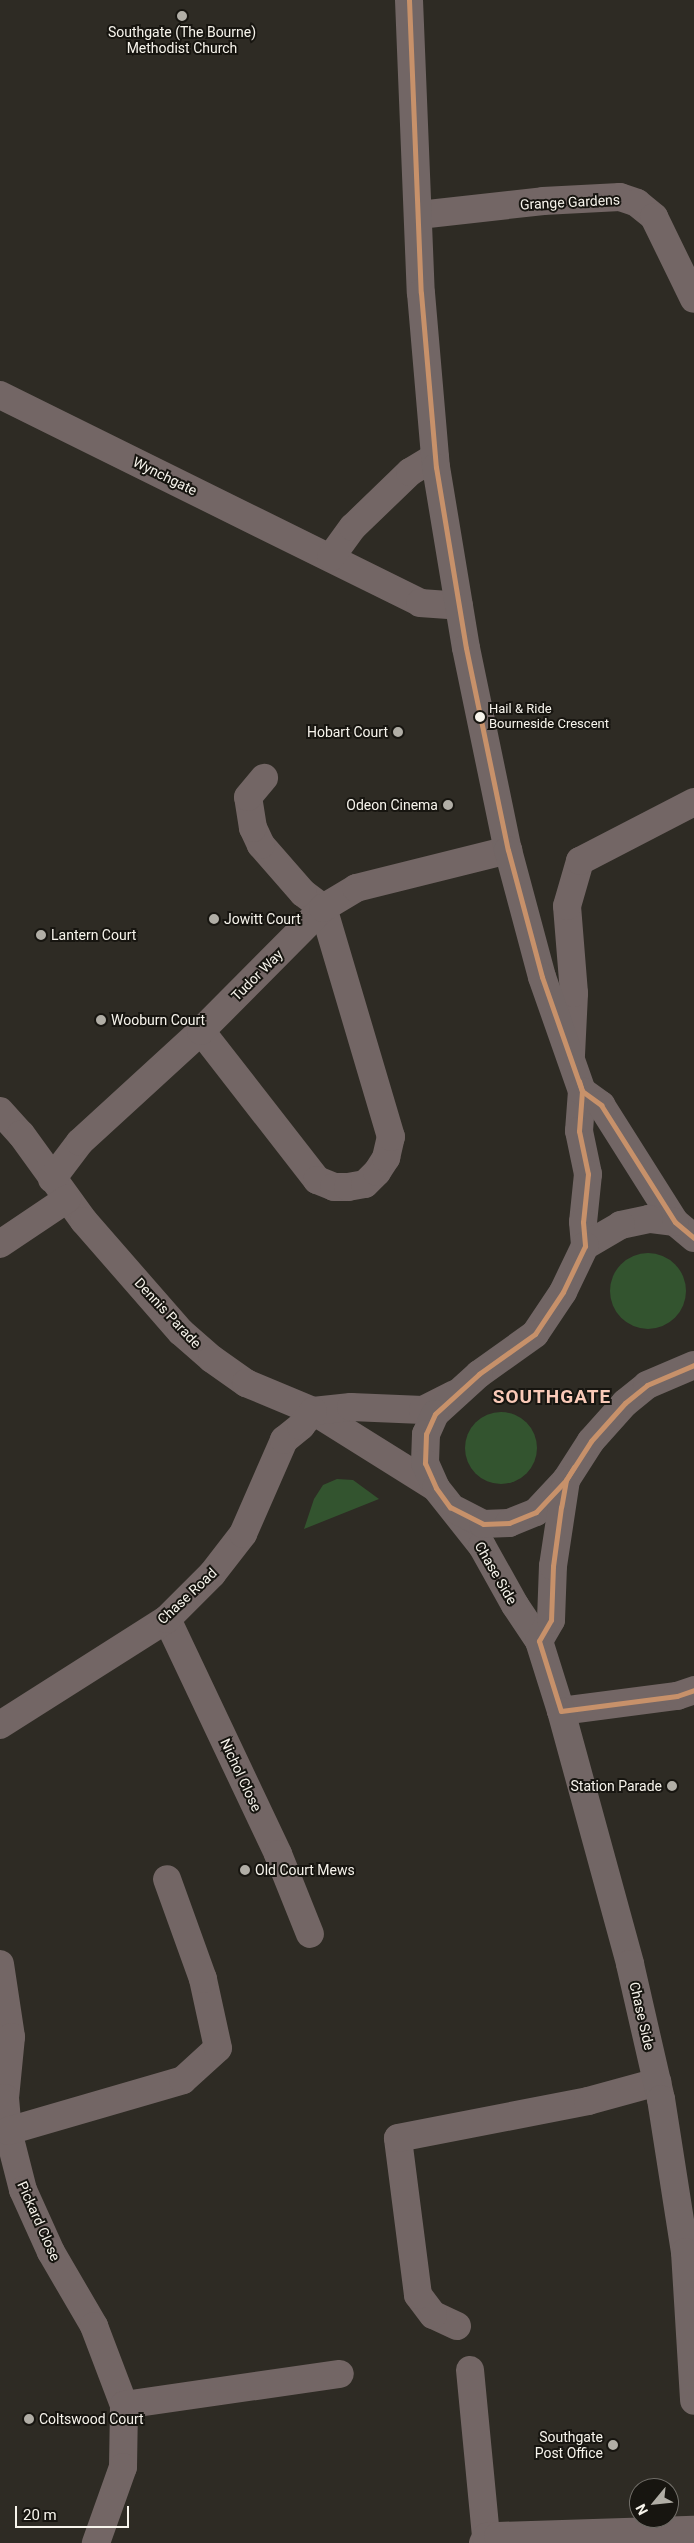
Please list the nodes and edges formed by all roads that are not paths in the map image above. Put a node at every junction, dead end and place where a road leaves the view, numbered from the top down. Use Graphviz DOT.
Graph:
graph roads {
  1 [pos="409,0"];
  2 [pos="419,215"];
  3 [pos="694,299"];
  4 [pos="0,395"];
  5 [pos="435,456"];
  6 [pos="331,557"];
  7 [pos="459,606"];
  8 [pos="264,778"];
  9 [pos="694,802"];
  10 [pos="508,850"];
  11 [pos="323,908"];
  12 [pos="201,1031"];
  13 [pos="571,1055"];
  14 [pos="582,1091"];
  15 [pos="0,1111"];
  16 [pos="60,1189"];
  17 [pos="685,1230"];
  18 [pos="0,1244"];
  19 [pos="585,1246"];
  20 [pos="691,1364"];
  21 [pos="479,1374"];
  22 [pos="313,1411"];
  23 [pos="566,1480"];
  24 [pos="443,1498"];
  25 [pos="166,1619"];
  26 [pos="539,1641"];
  27 [pos="694,1690"];
  28 [pos="562,1711"];
  29 [pos="0,1725"];
  30 [pos="167,1880"];
  31 [pos="310,1934"];
  32 [pos="0,1964"];
  33 [pos="657,2082"];
  34 [pos="8,2131"];
  35 [pos="457,2326"];
  36 [pos="470,2370"];
  37 [pos="340,2374"];
  38 [pos="694,2401"];
  39 [pos="124,2405"];
  40 [pos="694,2530"];
  41 [pos="485,2540"];
  42 [pos="96,2543"];
  1 -- 2 [label="main road"];
  2 -- 3 [label="street, Grange Gardens"];
  2 -- 5 [label="main road"];
  4 -- 6 [label="street, Wynchgate"];
  5 -- 6 [label="street"];
  5 -- 7 [label="main road"];
  6 -- 7 [label="street, Wynchgate"];
  7 -- 10 [label="main road"];
  8 -- 11 [label="street"];
  9 -- 13 [label="street"];
  10 -- 11 [label="street, Tudor Way"];
  10 -- 13 [label="main road"];
  11 -- 12 [label="street, Tudor Way"];
  11 -- 12 [label="street"];
  12 -- 16 [label="street, Tudor Way"];
  13 -- 14 [label="main road"];
  14 -- 17 [label="main road"];
  14 -- 19 [label="main road"];
  15 -- 16 [label="street, Dennis Parade"];
  16 -- 18 [label="street, Tudor Way"];
  16 -- 22 [label="street, Dennis Parade"];
  17 -- 19 [label="main road"];
  19 -- 21 [label="main road, Chase Side"];
  20 -- 23 [label="main road"];
  21 -- 22 [label="street, Dennis Parade"];
  21 -- 24 [label="main road, Chase Side"];
  22 -- 24 [label="street, Dennis Parade"];
  22 -- 25 [label="street, Chase Road"];
  23 -- 24 [label="main road"];
  23 -- 26 [label="main road"];
  24 -- 26 [label="main road, Chase Side"];
  25 -- 29 [label="street, Chase Road"];
  25 -- 31 [label="street, Nichol Close"];
  26 -- 28 [label="main road, Chase Side"];
  27 -- 28 [label="street"];
  28 -- 33 [label="main road, Chase Side"];
  30 -- 34 [label="street"];
  32 -- 34 [label="street, Pickard Close"];
  33 -- 35 [label="street"];
  33 -- 38 [label="main road, Chase Side"];
  34 -- 39 [label="street, Pickard Close"];
  36 -- 41 [label="street"];
  37 -- 39 [label="street"];
  39 -- 42 [label="street, Pickard Close"];
  40 -- 41 [label="street"];
}
